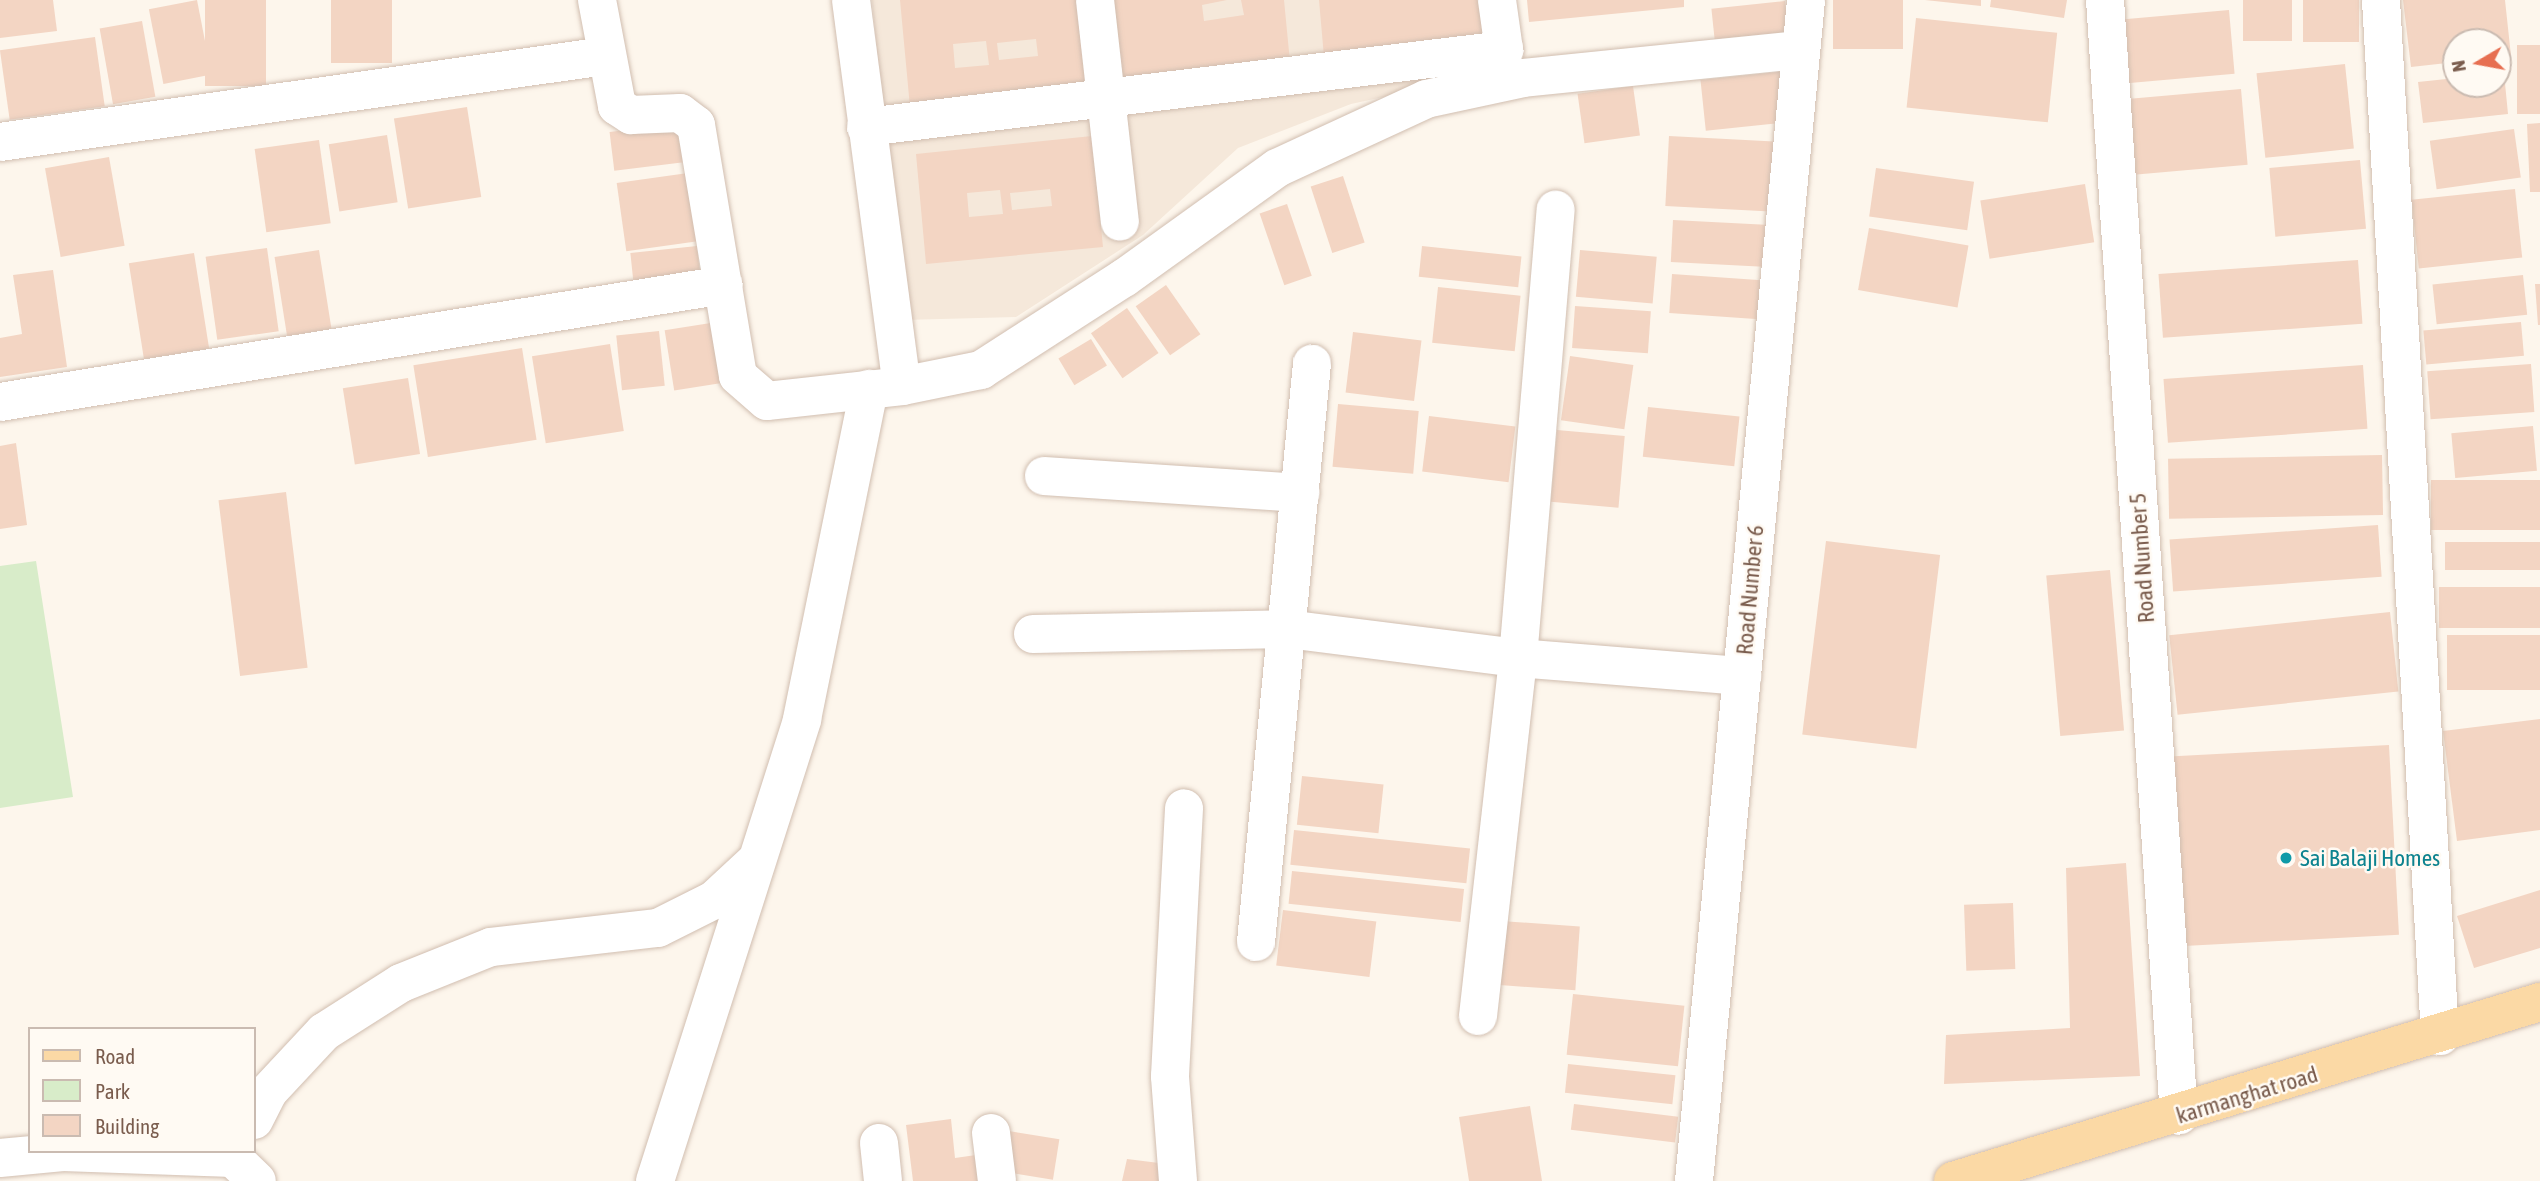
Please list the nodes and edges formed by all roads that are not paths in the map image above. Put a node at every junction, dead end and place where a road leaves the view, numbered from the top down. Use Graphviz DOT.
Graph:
graph roads {
  1 [pos="597,0"];
  2 [pos="851,0"];
  3 [pos="1095,0"];
  4 [pos="1497,0"];
  5 [pos="1806,0"];
  6 [pos="2105,0"];
  7 [pos="2381,0"];
  8 [pos="1801,50"];
  9 [pos="605,56"];
  10 [pos="1106,97"];
  11 [pos="866,128"];
  12 [pos="0,142"];
  13 [pos="1556,210"];
  14 [pos="1120,222"];
  15 [pos="724,285"];
  16 [pos="1312,364"];
  17 [pos="886,388"];
  18 [pos="0,401"];
  19 [pos="1044,476"];
  20 [pos="1300,493"];
  21 [pos="1287,629"];
  22 [pos="1032,634"];
  23 [pos="1518,658"];
  24 [pos="1742,676"];
  25 [pos="1184,808"];
  26 [pos="756,861"];
  27 [pos="1256,942"];
  28 [pos="2540,1002"];
  29 [pos="1478,1016"];
  30 [pos="2440,1036"];
  31 [pos="256,1115"];
  32 [pos="2179,1116"];
  33 [pos="991,1133"];
  34 [pos="879,1143"];
  35 [pos="52,1153"];
  36 [pos="78,1153"];
  37 [pos="0,1158"];
  38 [pos="242,1164"];
  39 [pos="655,1181"];
  40 [pos="883,1181"];
  41 [pos="997,1181"];
  42 [pos="1178,1181"];
  43 [pos="1694,1181"];
  44 [pos="1953,1181"];
  1 -- 9 [label="street"];
  2 -- 11 [label="street"];
  3 -- 10 [label="street"];
  4 -- 10 [label="street"];
  5 -- 8 [label="street, Road Number 6"];
  6 -- 32 [label="street, Road Number 5"];
  7 -- 30 [label="street"];
  8 -- 17 [label="street"];
  8 -- 24 [label="street, Road Number 6"];
  9 -- 12 [label="street"];
  9 -- 15 [label="street"];
  10 -- 11 [label="street"];
  10 -- 14 [label="street"];
  11 -- 17 [label="street"];
  13 -- 23 [label="street"];
  15 -- 17 [label="street"];
  15 -- 18 [label="street"];
  16 -- 20 [label="street"];
  17 -- 26 [label="street"];
  19 -- 20 [label="street"];
  20 -- 21 [label="street"];
  21 -- 22 [label="street"];
  21 -- 23 [label="street"];
  21 -- 27 [label="street"];
  23 -- 24 [label="street"];
  23 -- 29 [label="street"];
  24 -- 43 [label="street, Road Number 6"];
  25 -- 42 [label="street"];
  26 -- 31 [label="street"];
  26 -- 39 [label="street"];
  28 -- 30 [label="main road, karmanghat road"];
  30 -- 32 [label="main road, karmanghat road"];
  32 -- 44 [label="main road, karmanghat road"];
  33 -- 41 [label="street"];
  34 -- 40 [label="street"];
  35 -- 37 [label="street"];
  36 -- 38 [label="street"];
}
